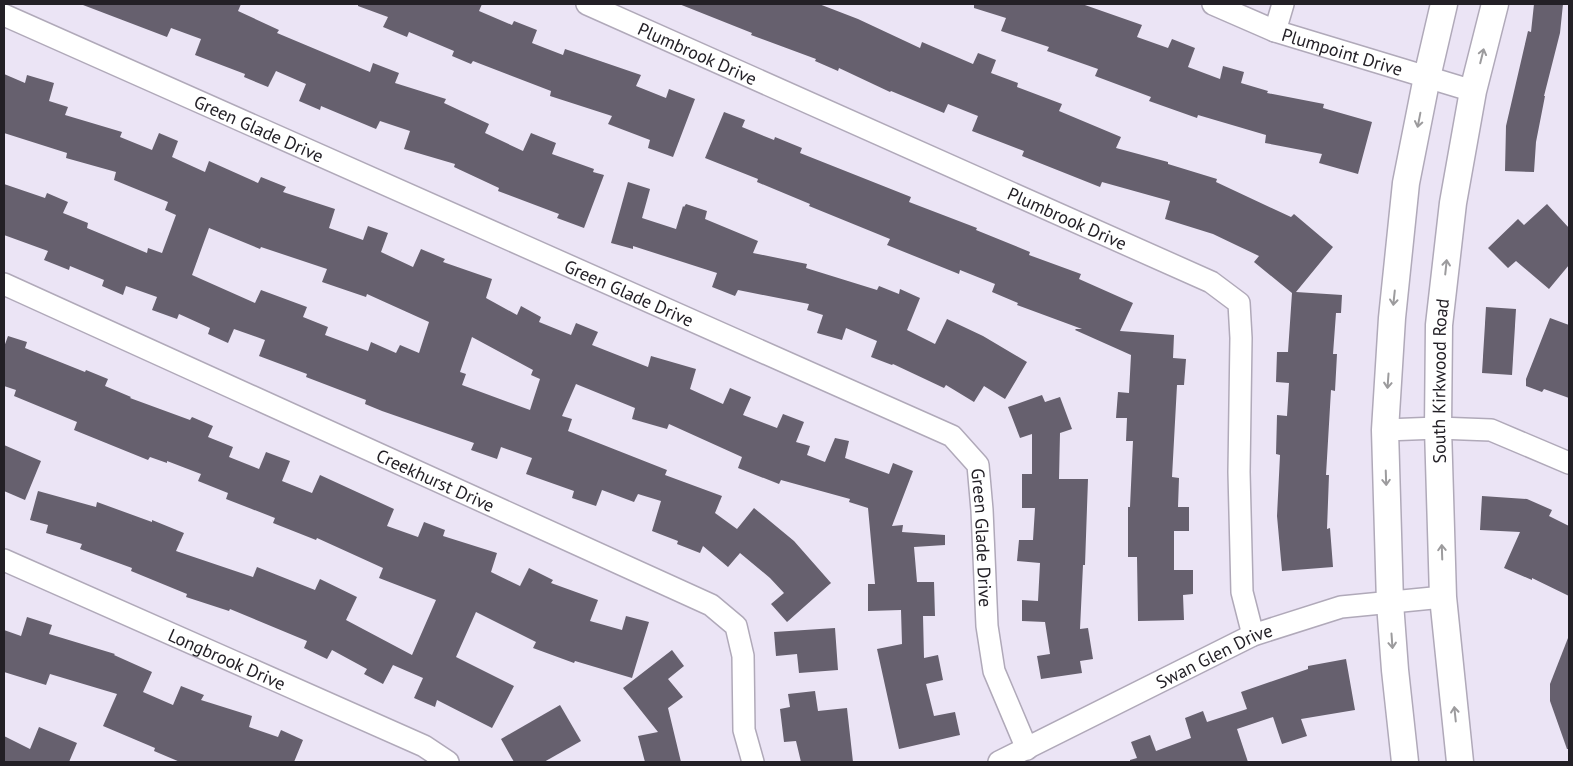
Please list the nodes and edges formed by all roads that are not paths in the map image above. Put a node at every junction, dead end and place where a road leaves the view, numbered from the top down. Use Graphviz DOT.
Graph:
graph roads {
  1 [pos="587,4"];
  2 [pos="1213,4"];
  3 [pos="1282,4"];
  4 [pos="1444,4"];
  5 [pos="1495,4"];
  6 [pos="4,15"];
  7 [pos="1275,31"];
  8 [pos="1427,77"];
  9 [pos="1473,92"];
  10 [pos="4,284"];
  11 [pos="1438,428"];
  12 [pos="1385,430"];
  13 [pos="1569,463"];
  14 [pos="4,560"];
  15 [pos="1443,597"];
  16 [pos="1390,603"];
  17 [pos="1253,635"];
  18 [pos="1027,749"];
  19 [pos="448,762"];
  20 [pos="753,762"];
  21 [pos="999,762"];
  22 [pos="1405,762"];
  23 [pos="1460,762"];
  1 -- 17 [label="street, Plumbrook Drive"];
  2 -- 7 [label="street, Plumpoint Drive"];
  3 -- 7 [label="street"];
  4 -- 8 [label="main road"];
  9 -- 5 [label="main road, South Kirkwood Road, one-way"];
  6 -- 18 [label="street, Green Glade Drive"];
  7 -- 8 [label="street, Plumpoint Drive"];
  8 -- 9 [label="street, Plumpoint Drive"];
  8 -- 12 [label="main road, one-way"];
  11 -- 9 [label="main road, South Kirkwood Road, one-way"];
  10 -- 20 [label="street, Creekhurst Drive"];
  11 -- 12 [label="street"];
  11 -- 13 [label="street"];
  15 -- 11 [label="main road, South Kirkwood Road, one-way"];
  12 -- 16 [label="main road, one-way"];
  14 -- 19 [label="street, Longbrook Drive"];
  15 -- 16 [label="street, Swan Glen Drive"];
  23 -- 15 [label="main road, South Kirkwood Road, one-way"];
  16 -- 17 [label="street, Swan Glen Drive"];
  16 -- 22 [label="main road, one-way"];
  17 -- 18 [label="street, Swan Glen Drive"];
  18 -- 21 [label="street, Swan Glen Drive"];
}
